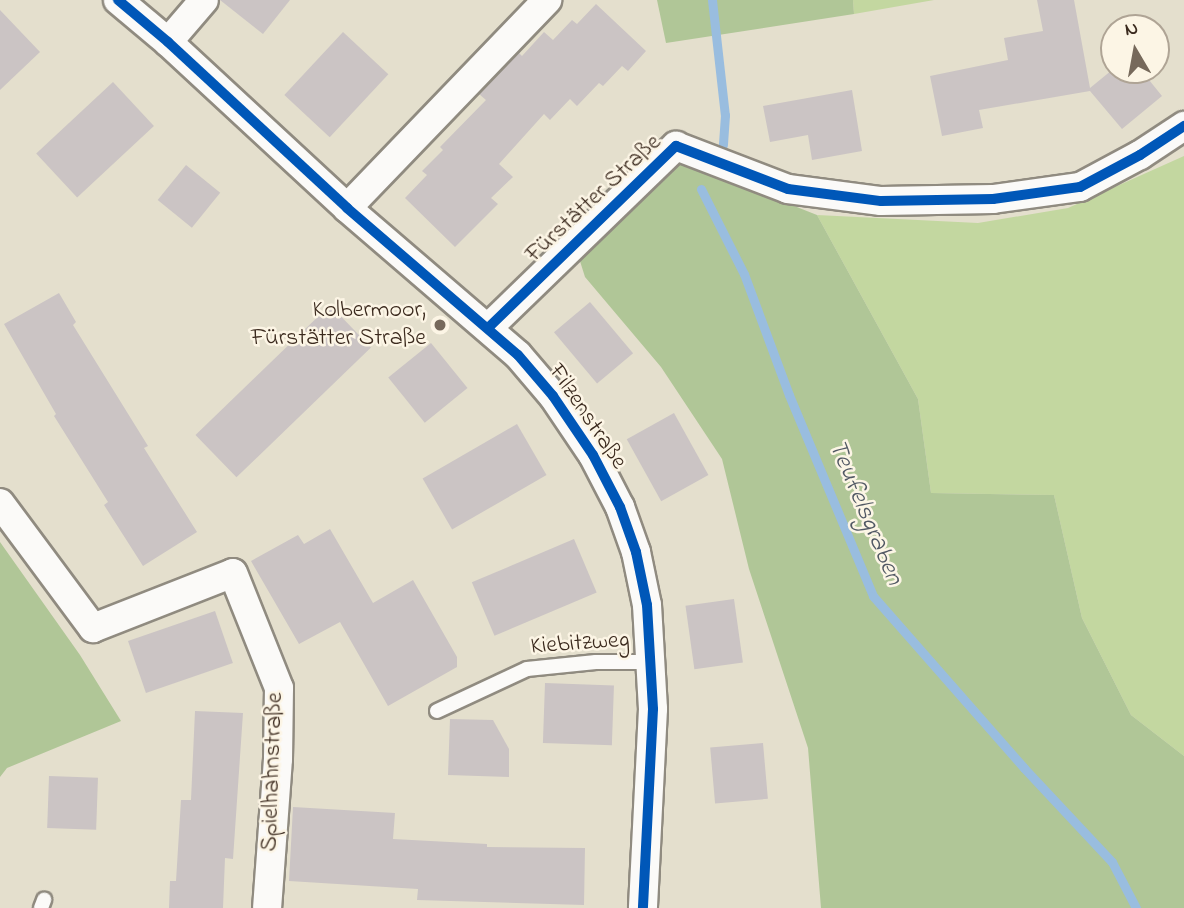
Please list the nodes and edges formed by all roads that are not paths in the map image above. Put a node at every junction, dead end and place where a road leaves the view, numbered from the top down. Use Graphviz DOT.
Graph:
graph roads {
  1 [pos="118,0"];
  2 [pos="204,0"];
  3 [pos="547,0"];
  4 [pos="168,41"];
  5 [pos="1184,126"];
  6 [pos="347,208"];
  7 [pos="488,328"];
  8 [pos="0,503"];
  9 [pos="651,662"];
  10 [pos="437,711"];
  11 [pos="267,908"];
  12 [pos="643,908"];
  1 -- 4 [label="street, Filzenstraße"];
  2 -- 4 [label="street"];
  3 -- 6 [label="street"];
  4 -- 6 [label="street, Filzenstraße"];
  5 -- 7 [label="street, Fürstätter Straße"];
  6 -- 7 [label="street, Filzenstraße"];
  7 -- 9 [label="street, Filzenstraße"];
  8 -- 11 [label="street, Spielhahnstraße"];
  9 -- 10 [label="lane, Kiebitzweg"];
  9 -- 12 [label="street, Filzenstraße"];
}
